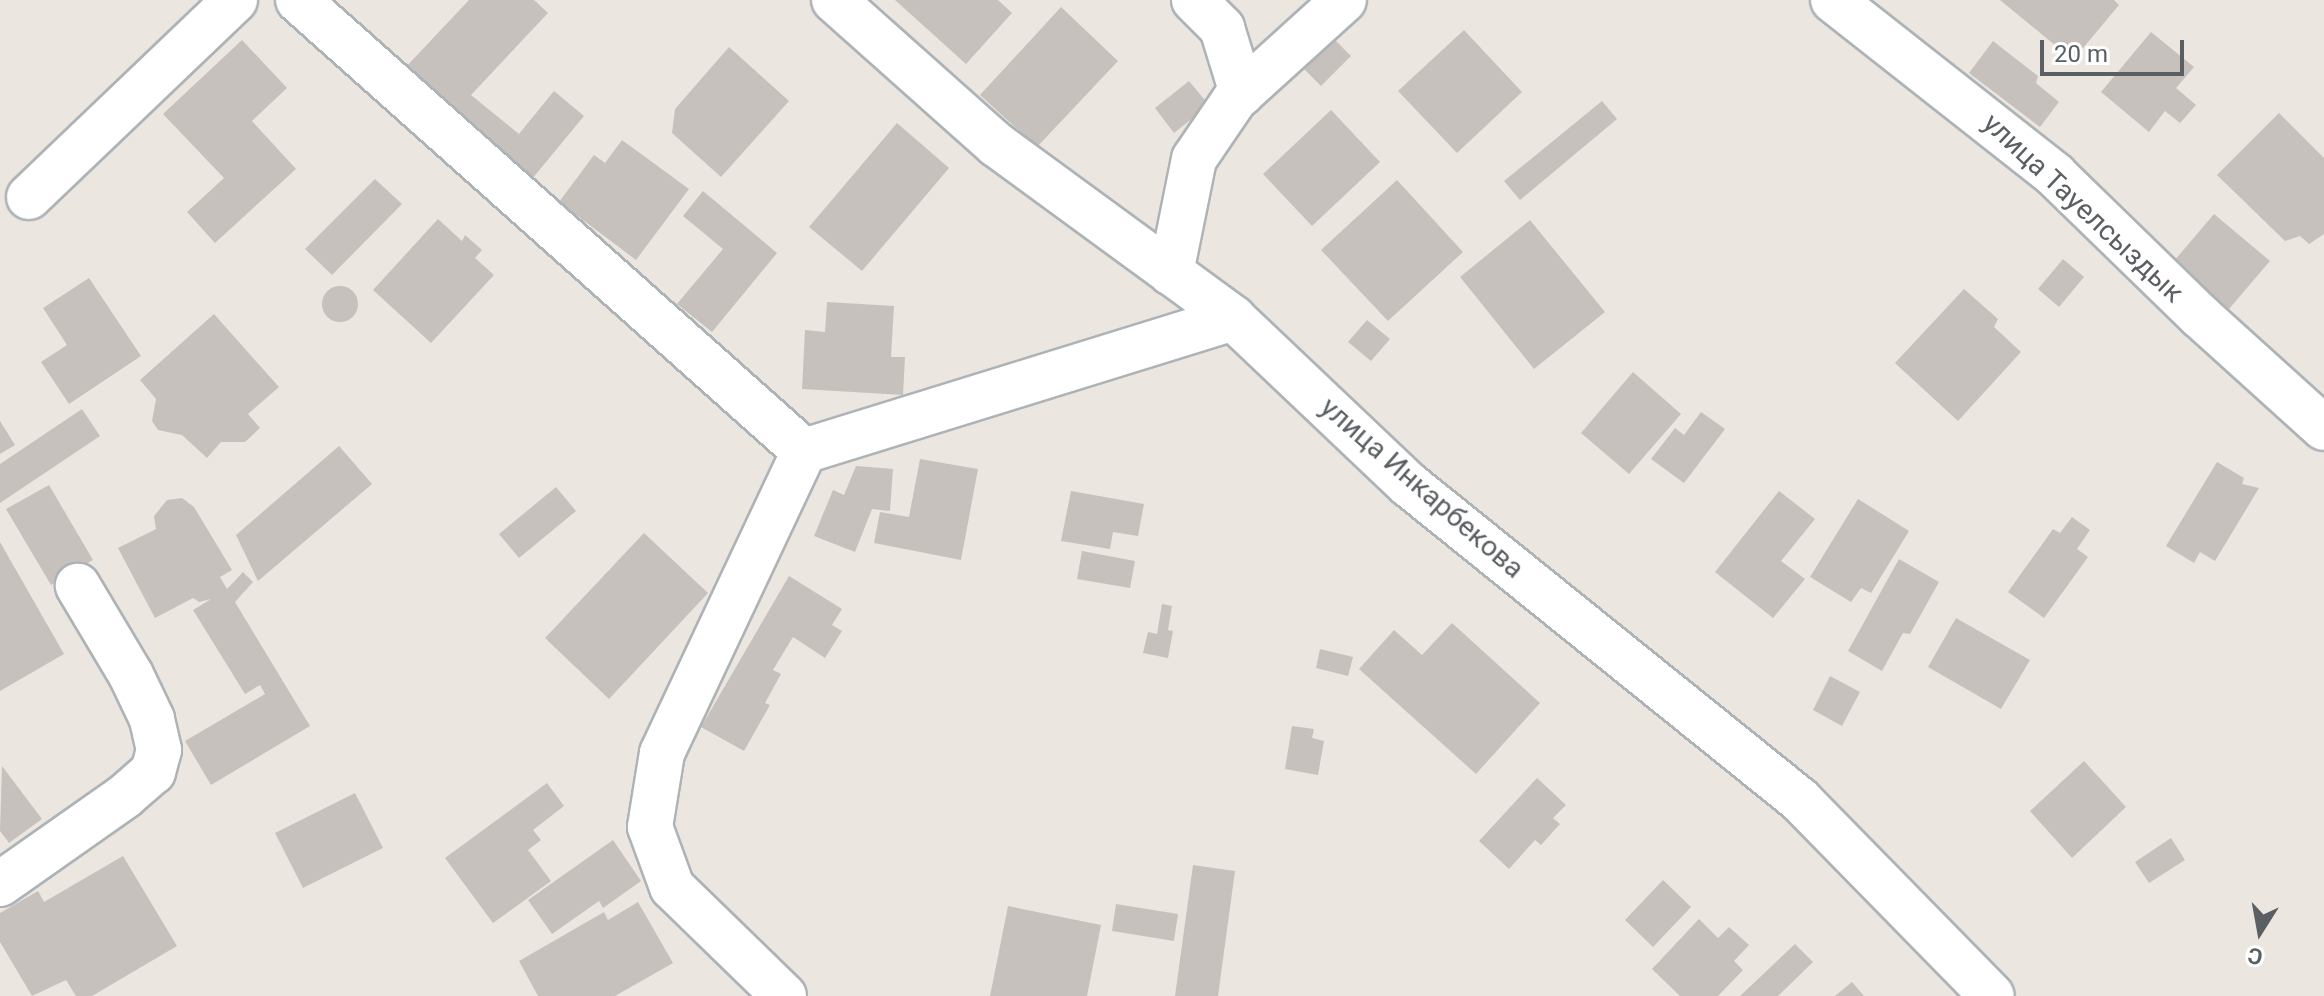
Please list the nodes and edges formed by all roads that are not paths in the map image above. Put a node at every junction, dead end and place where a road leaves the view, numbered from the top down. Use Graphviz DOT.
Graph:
graph roads {
  1 [pos="235,0"];
  2 [pos="298,0"];
  3 [pos="834,0"];
  4 [pos="1194,0"];
  5 [pos="1344,0"];
  6 [pos="1833,0"];
  7 [pos="1242,93"];
  8 [pos="29,197"];
  9 [pos="1171,273"];
  10 [pos="1233,318"];
  11 [pos="2324,428"];
  12 [pos="804,451"];
  13 [pos="78,586"];
  14 [pos="0,884"];
  15 [pos="784,996"];
  16 [pos="1992,996"];
  1 -- 8 [label="street"];
  2 -- 12 [label="street"];
  3 -- 9 [label="street, улица Инкарбекова"];
  4 -- 7 [label="street"];
  5 -- 7 [label="street"];
  6 -- 11 [label="street, улица Тауелсыздык"];
  7 -- 9 [label="street"];
  9 -- 10 [label="street, улица Инкарбекова"];
  10 -- 12 [label="street"];
  10 -- 16 [label="street, улица Инкарбекова"];
  12 -- 15 [label="street"];
  13 -- 14 [label="street"];
}
